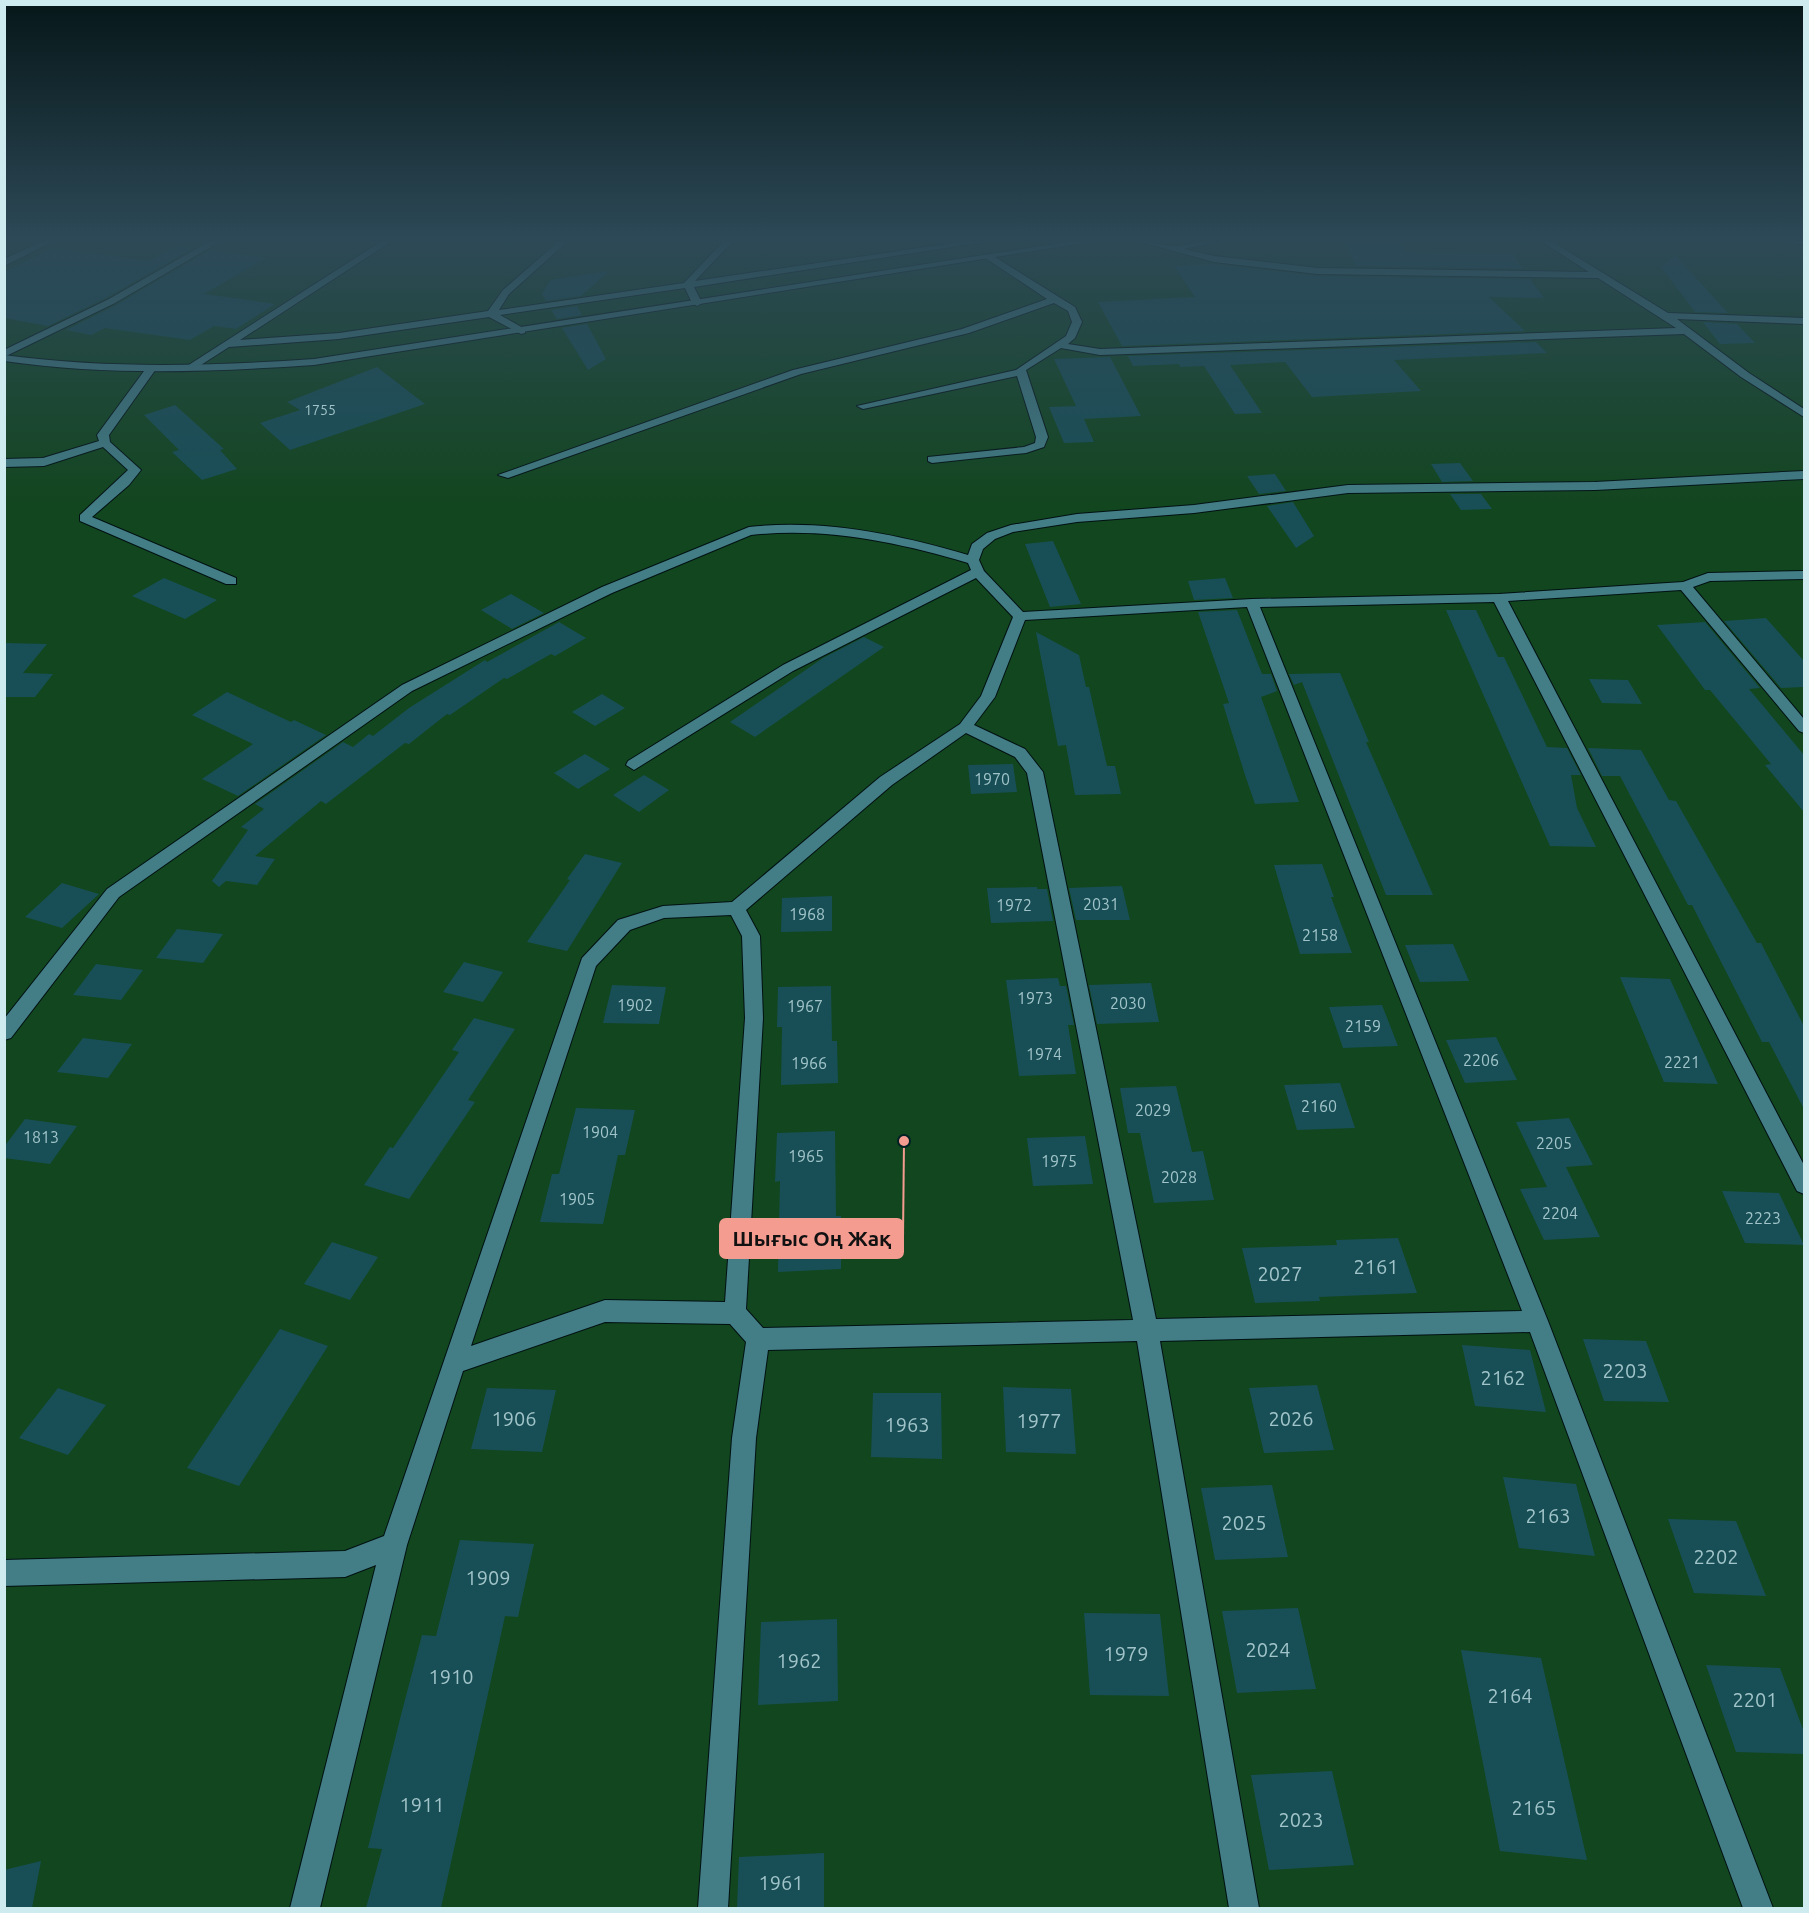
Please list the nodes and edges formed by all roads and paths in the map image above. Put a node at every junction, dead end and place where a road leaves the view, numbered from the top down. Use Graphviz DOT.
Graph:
graph roads {
  1 [pos="55,330"];
  2 [pos="248,330"];
  3 [pos="379,330"];
  4 [pos="526,330"];
  5 [pos="967,330"];
  6 [pos="1073,330"];
  7 [pos="521,331"];
  8 [pos="1686,331"];
  9 [pos="226,344"];
  10 [pos="1059,345"];
  11 [pos="4,356"];
  12 [pos="189,368"];
  13 [pos="151,369"];
  14 [pos="1022,372"];
  15 [pos="863,406"];
  16 [pos="1804,414"];
  17 [pos="105,443"];
  18 [pos="932,459"];
  19 [pos="4,463"];
  20 [pos="1804,475"];
  21 [pos="504,476"];
  22 [pos="976,566"];
  23 [pos="1804,575"];
  24 [pos="231,581"];
  25 [pos="1685,586"];
  26 [pos="1499,598"];
  27 [pos="1252,603"];
  28 [pos="1020,616"];
  29 [pos="965,727"];
  30 [pos="1804,728"];
  31 [pos="634,765"];
  32 [pos="736,908"];
  33 [pos="4,1033"];
  34 [pos="1804,1185"];
  35 [pos="735,1313"];
  36 [pos="1537,1322"];
  37 [pos="1147,1332"];
  38 [pos="758,1338"];
  39 [pos="454,1363"];
  40 [pos="394,1545"];
  41 [pos="4,1573"];
  42 [pos="304,1908"];
  43 [pos="713,1908"];
  44 [pos="1244,1908"];
  45 [pos="1758,1908"];
  1 -- 11 [label="street"];
  2 -- 9 [label="street"];
  3 -- 9 [label="street"];
  4 -- 7 [label="street"];
  5 -- 21 [label="street"];
  6 -- 10 [label="street"];
  7 -- 12 [label="street"];
  8 -- 10 [label="street"];
  8 -- 16 [label="street"];
  9 -- 12 [label="street"];
  10 -- 14 [label="street"];
  11 -- 13 [label="street"];
  12 -- 13 [label="street"];
  13 -- 17 [label="street"];
  14 -- 15 [label="street"];
  14 -- 18 [label="street"];
  17 -- 19 [label="street"];
  17 -- 24 [label="street"];
  20 -- 22 [label="street"];
  22 -- 28 [label="street"];
  22 -- 31 [label="street"];
  22 -- 33 [label="street"];
  23 -- 25 [label="street"];
  25 -- 26 [label="street"];
  25 -- 30 [label="street"];
  26 -- 27 [label="street"];
  26 -- 34 [label="street"];
  27 -- 28 [label="street"];
  27 -- 36 [label="street"];
  28 -- 29 [label="street"];
  29 -- 32 [label="street"];
  29 -- 37 [label="street"];
  32 -- 35 [label="street"];
  32 -- 39 [label="street"];
  35 -- 38 [label="street"];
  35 -- 39 [label="street"];
  36 -- 37 [label="street"];
  36 -- 45 [label="street"];
  37 -- 38 [label="street"];
  37 -- 44 [label="street"];
  38 -- 43 [label="street"];
  39 -- 40 [label="street"];
  40 -- 41 [label="street"];
  40 -- 42 [label="street"];
}
